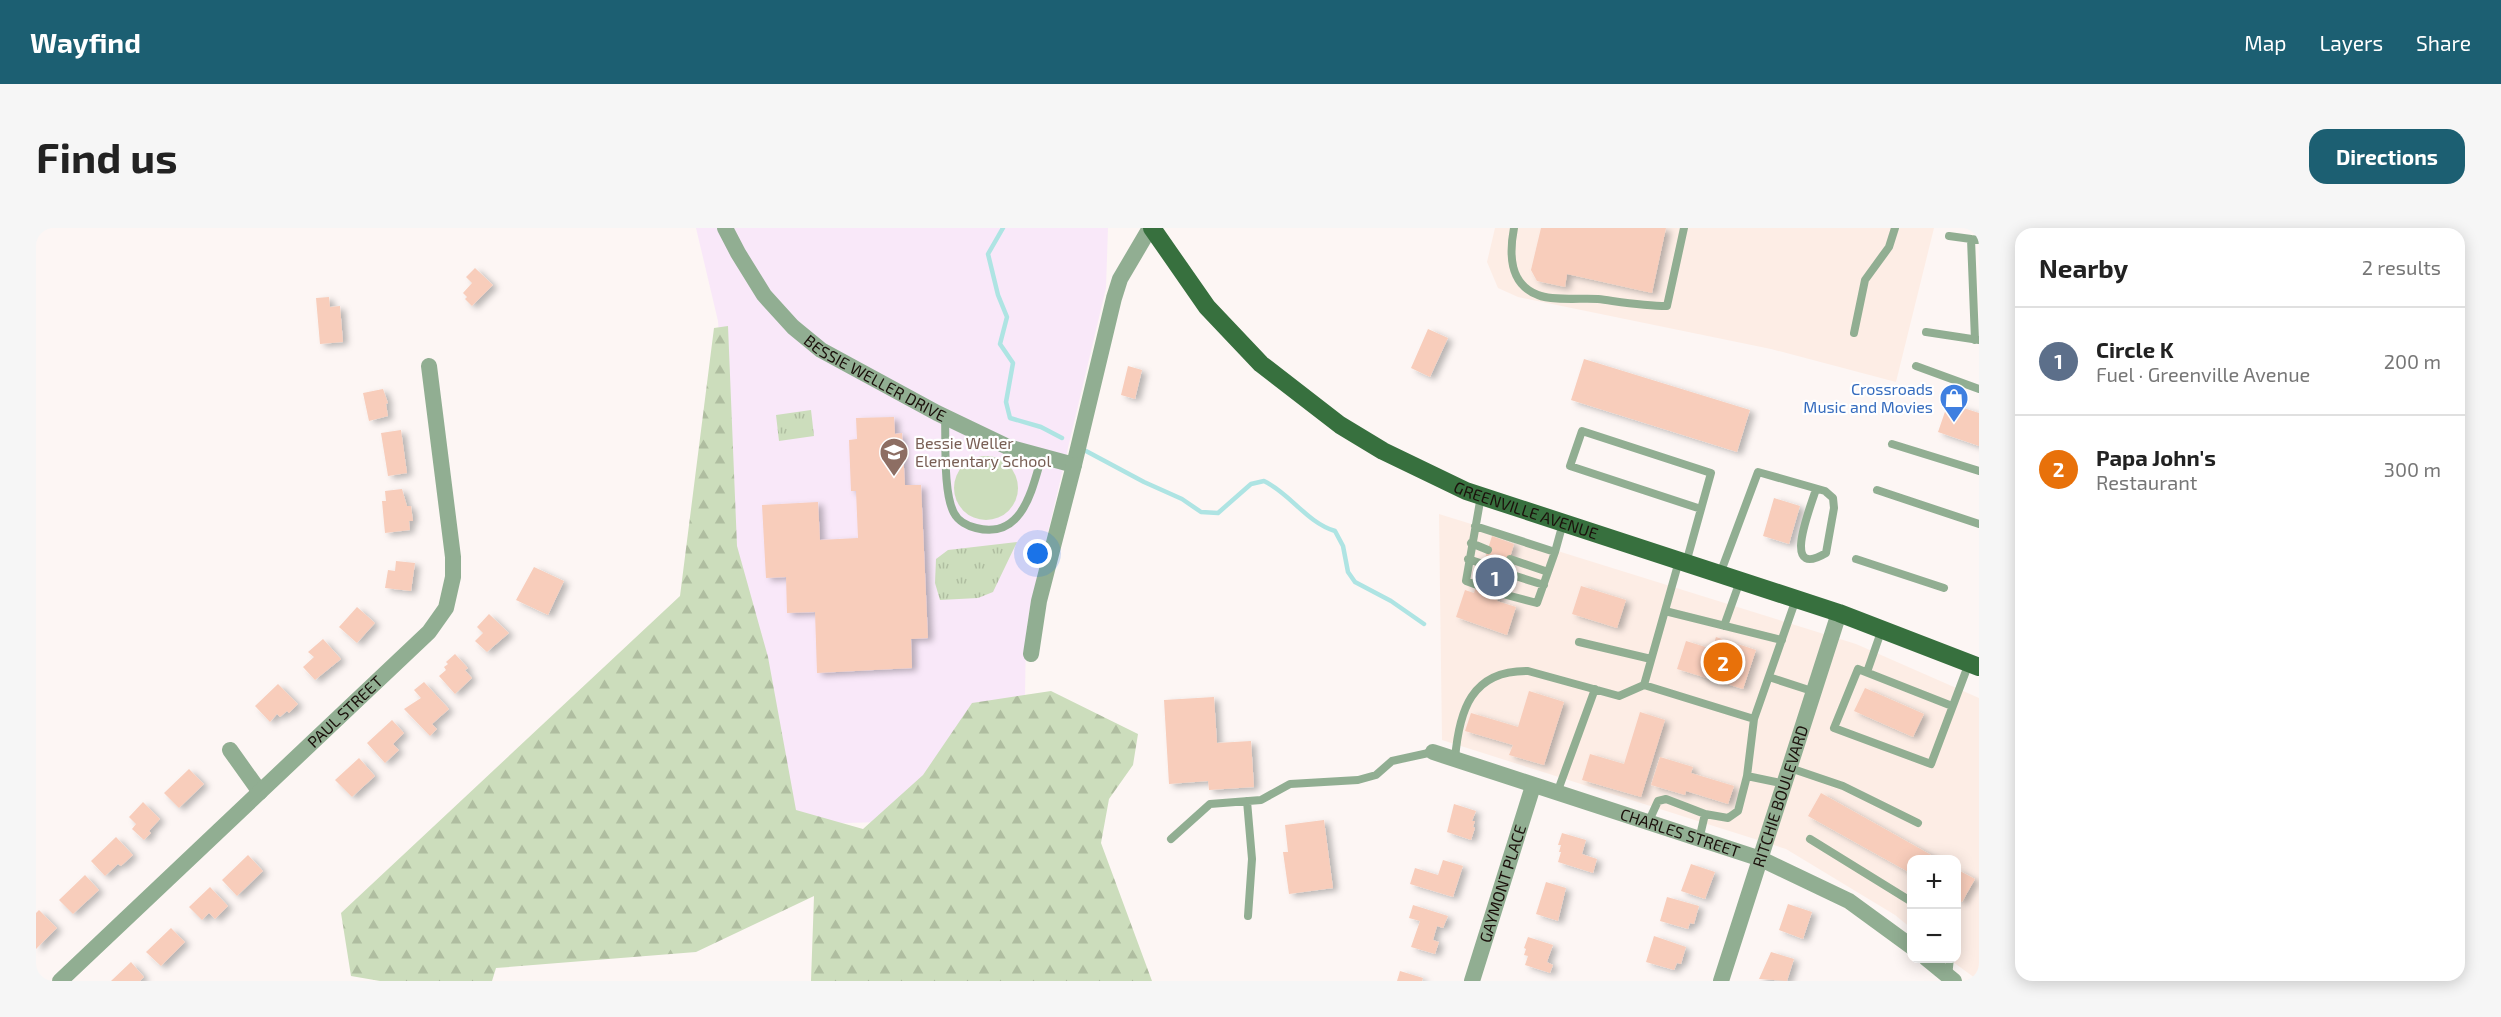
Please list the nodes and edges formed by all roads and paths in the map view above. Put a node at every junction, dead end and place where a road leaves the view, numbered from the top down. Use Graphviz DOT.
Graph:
graph roads {
  1 [pos="725,228"];
  2 [pos="1151,228"];
  3 [pos="1514,228"];
  4 [pos="1684,228"];
  5 [pos="1895,228"];
  6 [pos="1949,236"];
  7 [pos="1975,240"];
  8 [pos="1926,332"];
  9 [pos="1854,333"];
  10 [pos="1977,340"];
  11 [pos="429,366"];
  12 [pos="1916,366"];
  13 [pos="1979,389"];
  14 [pos="945,416"];
  15 [pos="1892,444"];
  16 [pos="1042,456"];
  17 [pos="1074,465"];
  18 [pos="1979,471"];
  19 [pos="1816,489"];
  20 [pos="1877,490"];
  21 [pos="1481,496"];
  22 [pos="1701,509"];
  23 [pos="1563,523"];
  24 [pos="1979,524"];
  25 [pos="1475,526"];
  26 [pos="1471,543"];
  27 [pos="1488,550"];
  28 [pos="1555,552"];
  29 [pos="1468,559"];
  30 [pos="1510,559"];
  31 [pos="1856,559"];
  32 [pos="1682,562"];
  33 [pos="1484,564"];
  34 [pos="1548,572"];
  35 [pos="1506,573"];
  36 [pos="1720,574"];
  37 [pos="1740,581"];
  38 [pos="1477,585"];
  39 [pos="1544,585"];
  40 [pos="1944,588"];
  41 [pos="1499,593"];
  42 [pos="1796,599"];
  43 [pos="1665,611"];
  44 [pos="1839,613"];
  45 [pos="1724,626"];
  46 [pos="1882,629"];
  47 [pos="1782,640"];
  48 [pos="1579,642"];
  49 [pos="1030,654"];
  50 [pos="1651,659"];
  51 [pos="1975,664"];
  52 [pos="1867,672"];
  53 [pos="1769,677"];
  54 [pos="1644,685"];
  55 [pos="1595,688"];
  56 [pos="1815,692"];
  57 [pos="1952,706"];
  58 [pos="1754,719"];
  59 [pos="230,750"];
  60 [pos="1433,752"];
  61 [pos="1454,760"];
  62 [pos="1747,776"];
  63 [pos="1787,776"];
  64 [pos="1533,786"];
  65 [pos="260,792"];
  66 [pos="1556,794"];
  67 [pos="1247,801"];
  68 [pos="1706,814"];
  69 [pos="1648,823"];
  70 [pos="1918,823"];
  71 [pos="1171,839"];
  72 [pos="1810,839"];
  73 [pos="1700,840"];
  74 [pos="1761,859"];
  75 [pos="1907,900"];
  76 [pos="1248,916"];
  77 [pos="1907,944"];
  78 [pos="1932,963"];
  79 [pos="1950,963"];
  80 [pos="1951,979"];
  81 [pos="60,981"];
  82 [pos="1472,981"];
  83 [pos="1721,981"];
  1 -- 14 [label="street, BESSIE WELLER DRIVE"];
  2 -- 17 [label="street"];
  2 -- 21 [label="main road, GREENVILLE AVENUE"];
  3 -- 4 [label="lane"];
  5 -- 9 [label="lane"];
  6 -- 7 [label="lane"];
  7 -- 10 [label="lane"];
  8 -- 10 [label="lane"];
  11 -- 65 [label="street, PAUL STREET"];
  12 -- 13 [label="lane"];
  14 -- 16 [label="street, BESSIE WELLER DRIVE"];
  14 -- 16 [label="lane"];
  15 -- 18 [label="lane"];
  16 -- 17 [label="street, BESSIE WELLER DRIVE"];
  17 -- 49 [label="street"];
  19 -- 19 [label="lane"];
  19 -- 36 [label="lane"];
  20 -- 24 [label="lane"];
  21 -- 23 [label="main road, GREENVILLE AVENUE"];
  21 -- 25 [label="lane"];
  22 -- 22 [label="lane"];
  22 -- 32 [label="lane"];
  23 -- 28 [label="lane"];
  23 -- 32 [label="main road, GREENVILLE AVENUE"];
  25 -- 26 [label="lane"];
  25 -- 28 [label="lane"];
  26 -- 27 [label="lane"];
  26 -- 29 [label="lane"];
  28 -- 34 [label="lane"];
  29 -- 33 [label="lane"];
  29 -- 38 [label="lane"];
  30 -- 34 [label="lane"];
  31 -- 40 [label="lane"];
  32 -- 36 [label="main road, GREENVILLE AVENUE"];
  32 -- 43 [label="lane"];
  34 -- 39 [label="lane"];
  35 -- 39 [label="lane"];
  36 -- 37 [label="main road, GREENVILLE AVENUE"];
  37 -- 42 [label="main road, GREENVILLE AVENUE"];
  37 -- 45 [label="lane"];
  39 -- 41 [label="lane"];
  42 -- 44 [label="main road, GREENVILLE AVENUE"];
  42 -- 47 [label="lane"];
  43 -- 45 [label="lane"];
  43 -- 50 [label="lane"];
  44 -- 46 [label="main road, GREENVILLE AVENUE"];
  44 -- 56 [label="street, RITCHIE BOULEVARD"];
  45 -- 47 [label="lane"];
  46 -- 51 [label="main road, GREENVILLE AVENUE"];
  46 -- 52 [label="lane"];
  47 -- 53 [label="lane"];
  48 -- 50 [label="lane"];
  50 -- 54 [label="lane"];
  51 -- 57 [label="lane"];
  52 -- 57 [label="lane"];
  52 -- 57 [label="lane"];
  53 -- 56 [label="lane"];
  53 -- 58 [label="lane"];
  54 -- 55 [label="lane"];
  54 -- 58 [label="lane"];
  55 -- 61 [label="lane"];
  55 -- 66 [label="lane"];
  56 -- 63 [label="street, RITCHIE BOULEVARD"];
  58 -- 62 [label="lane"];
  59 -- 65 [label="street"];
  60 -- 61 [label="street, CHARLES STREET"];
  60 -- 67 [label="lane"];
  61 -- 64 [label="street, CHARLES STREET"];
  62 -- 63 [label="lane"];
  62 -- 68 [label="lane"];
  63 -- 70 [label="lane"];
  63 -- 74 [label="street, RITCHIE BOULEVARD"];
  64 -- 66 [label="street, CHARLES STREET"];
  64 -- 82 [label="street, GAYMONT PLACE"];
  65 -- 81 [label="street, PAUL STREET"];
  66 -- 69 [label="street, CHARLES STREET"];
  67 -- 71 [label="lane"];
  67 -- 76 [label="lane"];
  68 -- 69 [label="lane"];
  68 -- 73 [label="lane"];
  69 -- 73 [label="street, CHARLES STREET"];
  72 -- 75 [label="lane"];
  73 -- 74 [label="street, CHARLES STREET"];
  74 -- 77 [label="street, CHARLES STREET"];
  74 -- 83 [label="street, RITCHIE BOULEVARD"];
  78 -- 80 [label="street"];
  79 -- 80 [label="lane"];
}
